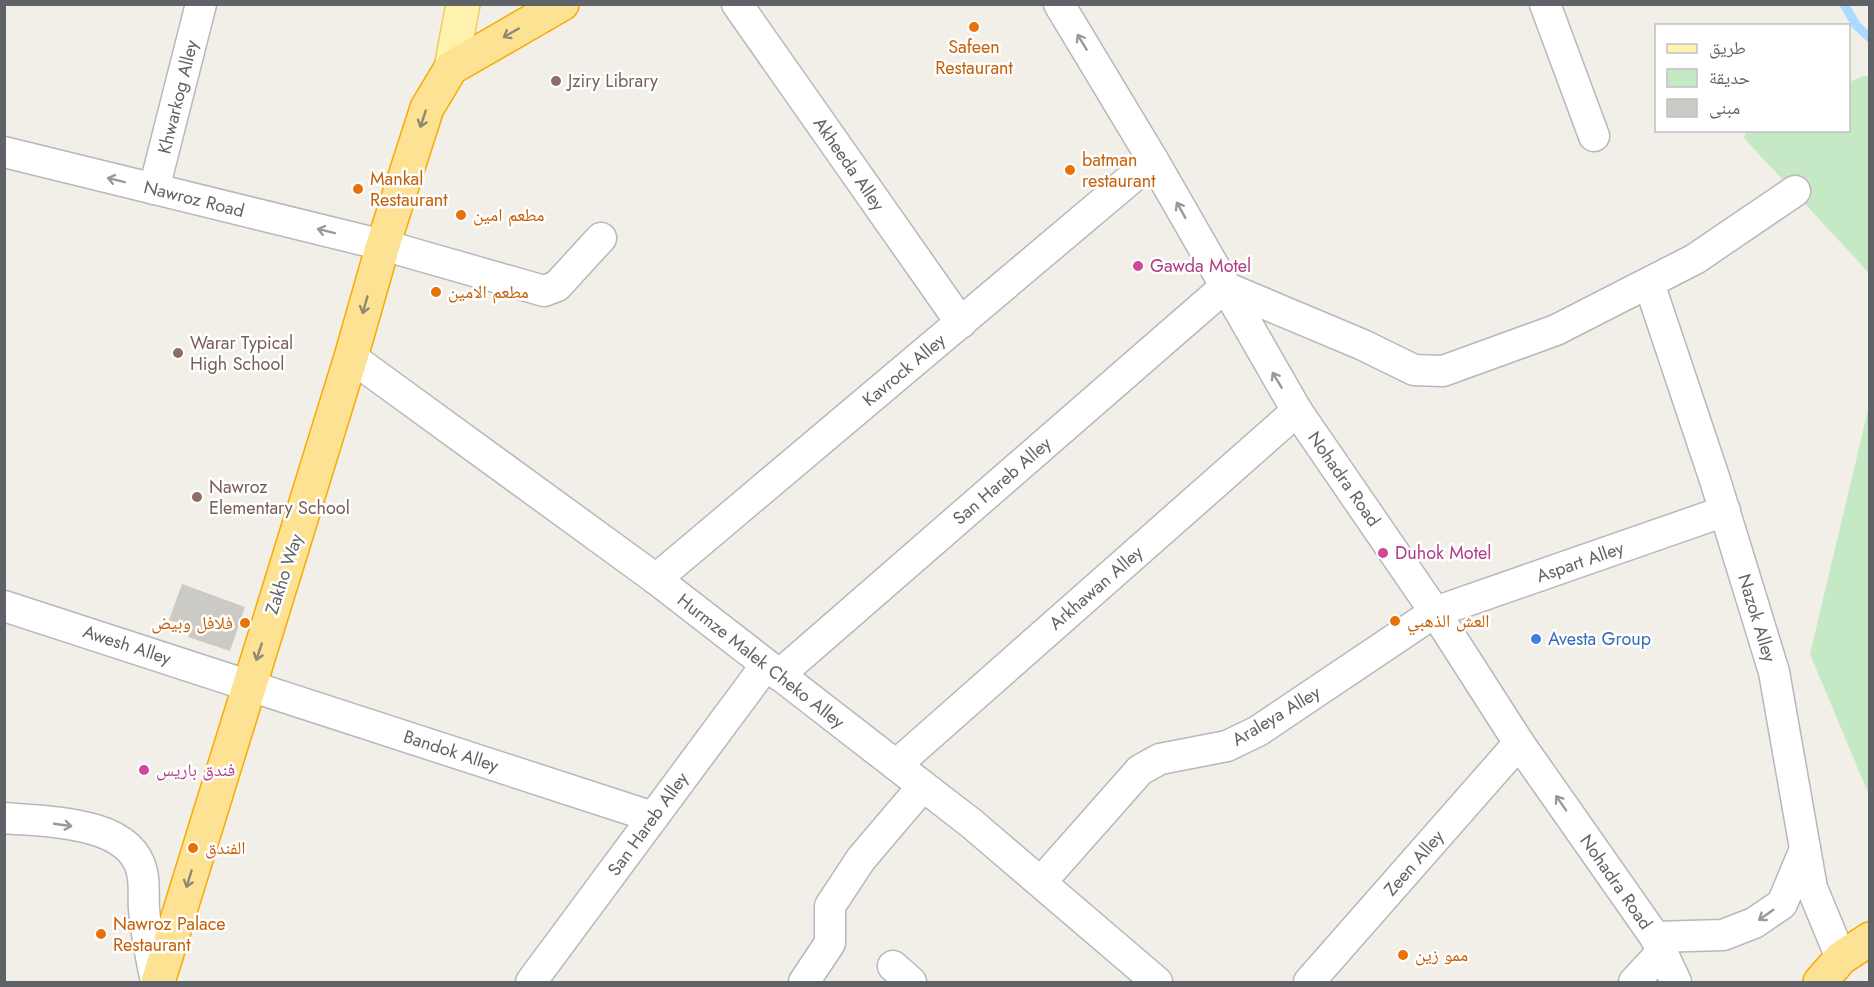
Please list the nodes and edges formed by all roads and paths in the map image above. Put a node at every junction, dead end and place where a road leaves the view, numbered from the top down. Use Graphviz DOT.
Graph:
graph roads {
  1 [pos="201,4"];
  2 [pos="463,4"];
  3 [pos="562,4"];
  4 [pos="737,4"];
  5 [pos="1059,4"];
  6 [pos="1545,4"];
  7 [pos="451,68"];
  8 [pos="1594,136"];
  9 [pos="4,152"];
  10 [pos="1153,160"];
  11 [pos="154,189"];
  12 [pos="1795,191"];
  13 [pos="601,238"];
  14 [pos="383,245"];
  15 [pos="1648,283"];
  16 [pos="1225,287"];
  17 [pos="961,323"];
  18 [pos="351,357"];
  19 [pos="1297,411"];
  20 [pos="1725,511"];
  21 [pos="656,579"];
  22 [pos="4,606"];
  23 [pos="1435,612"];
  24 [pos="773,670"];
  25 [pos="249,684"];
  26 [pos="1519,743"];
  27 [pos="896,765"];
  28 [pos="923,786"];
  29 [pos="653,817"];
  30 [pos="4,818"];
  31 [pos="1806,849"];
  32 [pos="1041,882"];
  33 [pos="1869,939"];
  34 [pos="1658,945"];
  35 [pos="1830,970"];
  36 [pos="157,982"];
  37 [pos="531,982"];
  38 [pos="804,982"];
  39 [pos="1157,982"];
  40 [pos="1309,982"];
  41 [pos="1634,982"];
  42 [pos="1677,982"];
  1 -- 11 [label="street, Khwarkog Alley"];
  2 -- 7 [label="main road"];
  3 -- 7 [label="highway, one-way"];
  4 -- 17 [label="street, Akheeda Alley"];
  10 -- 5 [label="street, Nohadra Road, one-way"];
  6 -- 8 [label="street"];
  7 -- 14 [label="highway, Zakho Way, one-way"];
  11 -- 9 [label="street, Nawroz Road, one-way"];
  16 -- 10 [label="street, Nohadra Road, one-way"];
  10 -- 17 [label="street, Kavrock Alley"];
  14 -- 11 [label="street, Nawroz Road, one-way"];
  12 -- 15 [label="street"];
  13 -- 14 [label="street, Nawroz Road"];
  14 -- 18 [label="highway, Zakho Way, one-way"];
  15 -- 16 [label="street"];
  15 -- 20 [label="street, Nazok Alley"];
  19 -- 16 [label="street, Nohadra Road, one-way"];
  16 -- 24 [label="street, San Hareb Alley"];
  17 -- 21 [label="street, Kavrock Alley"];
  18 -- 21 [label="street, Hurmze Malek Cheko Alley"];
  18 -- 25 [label="highway, Zakho Way, one-way"];
  19 -- 23 [label="street, Nohadra Road"];
  19 -- 27 [label="street, Arkhawan Alley"];
  20 -- 23 [label="street, Aspart Alley"];
  20 -- 31 [label="street, Nazok Alley"];
  21 -- 24 [label="street, Hurmze Malek Cheko Alley"];
  22 -- 25 [label="street, Awesh Alley"];
  23 -- 26 [label="street, Nohadra Road"];
  23 -- 32 [label="street, Araleya Alley"];
  24 -- 27 [label="street, Hurmze Malek Cheko Alley"];
  24 -- 29 [label="street, San Hareb Alley"];
  25 -- 29 [label="street, Bandok Alley"];
  25 -- 36 [label="highway, Zakho Way, one-way"];
  34 -- 26 [label="street, Nohadra Road, one-way"];
  26 -- 40 [label="street, Zeen Alley"];
  27 -- 28 [label="street, Hurmze Malek Cheko Alley"];
  28 -- 32 [label="street, Hurmze Malek Cheko Alley"];
  28 -- 38 [label="street"];
  29 -- 37 [label="street, San Hareb Alley"];
  30 -- 36 [label="street, one-way"];
  31 -- 34 [label="street, one-way"];
  31 -- 35 [label="street, Nazok Alley"];
  32 -- 39 [label="street, Hurmze Malek Cheko Alley"];
  33 -- 35 [label="highway"];
  34 -- 41 [label="street"];
  34 -- 42 [label="street, Nohadra Road"];
}
